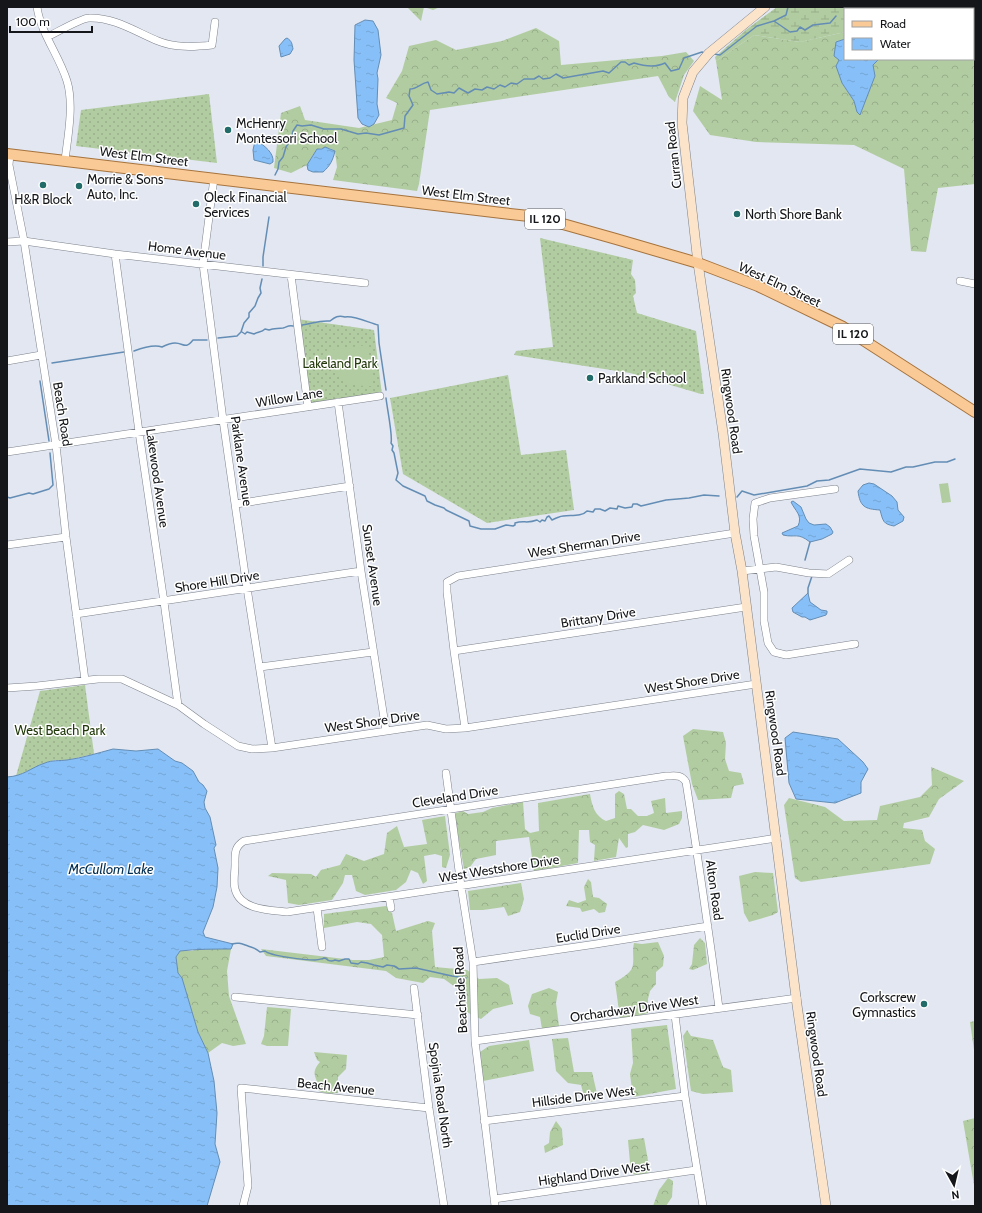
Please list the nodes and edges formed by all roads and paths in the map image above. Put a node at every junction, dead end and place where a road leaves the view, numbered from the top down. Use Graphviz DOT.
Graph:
graph roads {
  1 [pos="37,7"];
  2 [pos="765,7"];
  3 [pos="215,22"];
  4 [pos="47,37"];
  5 [pos="9,154"];
  6 [pos="66,160"];
  7 [pos="214,178"];
  8 [pos="24,241"];
  9 [pos="7,242"];
  10 [pos="115,254"];
  11 [pos="698,263"];
  12 [pos="203,264"];
  13 [pos="291,275"];
  14 [pos="960,280"];
  15 [pos="365,283"];
  16 [pos="975,284"];
  17 [pos="41,355"];
  18 [pos="7,361"];
  19 [pos="380,396"];
  20 [pos="338,402"];
  21 [pos="308,407"];
  22 [pos="975,412"];
  23 [pos="223,420"];
  24 [pos="139,432"];
  25 [pos="56,445"];
  26 [pos="7,452"];
  27 [pos="350,486"];
  28 [pos="835,489"];
  29 [pos="236,504"];
  30 [pos="735,533"];
  31 [pos="66,537"];
  32 [pos="7,545"];
  33 [pos="849,560"];
  34 [pos="760,569"];
  35 [pos="361,571"];
  36 [pos="742,571"];
  37 [pos="247,588"];
  38 [pos="164,602"];
  39 [pos="746,607"];
  40 [pos="76,614"];
  41 [pos="855,644"];
  42 [pos="454,651"];
  43 [pos="374,652"];
  44 [pos="260,667"];
  45 [pos="85,680"];
  46 [pos="756,684"];
  47 [pos="7,688"];
  48 [pos="178,705"];
  49 [pos="465,728"];
  50 [pos="386,731"];
  51 [pos="272,748"];
  52 [pos="446,774"];
  53 [pos="683,778"];
  54 [pos="451,809"];
  55 [pos="777,838"];
  56 [pos="696,850"];
  57 [pos="461,886"];
  58 [pos="234,888"];
  59 [pos="390,897"];
  60 [pos="317,908"];
  61 [pos="391,908"];
  62 [pos="708,926"];
  63 [pos="322,947"];
  64 [pos="473,962"];
  65 [pos="414,988"];
  66 [pos="235,997"];
  67 [pos="797,998"];
  68 [pos="719,1008"];
  69 [pos="418,1015"];
  70 [pos="675,1015"];
  71 [pos="475,1040"];
  72 [pos="685,1096"];
  73 [pos="429,1108"];
  74 [pos="484,1121"];
  75 [pos="696,1170"];
  76 [pos="495,1203"];
  77 [pos="243,1206"];
  78 [pos="444,1206"];
  79 [pos="703,1206"];
  80 [pos="826,1206"];
  1 -- 4 [label="street"];
  2 -- 11 [label="street, Curran Road"];
  3 -- 4 [label="street"];
  4 -- 6 [label="street"];
  5 -- 6 [label="main road, West Elm Street / IL 120"];
  5 -- 8 [label="street, Beach Road"];
  6 -- 7 [label="main road, West Elm Street / IL 120"];
  7 -- 11 [label="main road, West Elm Street / IL 120"];
  7 -- 12 [label="street, Parklane Avenue"];
  8 -- 9 [label="street, Home Avenue"];
  8 -- 10 [label="street, Home Avenue"];
  8 -- 17 [label="street, Beach Road"];
  10 -- 12 [label="street, Home Avenue"];
  10 -- 24 [label="street, Lakewood Avenue"];
  11 -- 22 [label="main road, West Elm Street / IL 120"];
  11 -- 30 [label="street, Ringwood Road"];
  12 -- 13 [label="street, Home Avenue"];
  12 -- 23 [label="street, Parklane Avenue"];
  13 -- 15 [label="street, Home Avenue"];
  13 -- 21 [label="street"];
  14 -- 16 [label="street"];
  17 -- 18 [label="street"];
  17 -- 25 [label="street, Beach Road"];
  19 -- 20 [label="street, Willow Lane"];
  20 -- 21 [label="street, Willow Lane"];
  20 -- 27 [label="street, Sunset Avenue"];
  21 -- 23 [label="street, Willow Lane"];
  23 -- 24 [label="street, Willow Lane"];
  23 -- 29 [label="street, Parklane Avenue"];
  24 -- 25 [label="street, Willow Lane"];
  24 -- 38 [label="street, Lakewood Avenue"];
  25 -- 26 [label="street, Willow Lane"];
  25 -- 31 [label="street, Beach Road"];
  27 -- 29 [label="street"];
  27 -- 35 [label="street, Sunset Avenue"];
  28 -- 34 [label="street"];
  29 -- 37 [label="street, Parklane Avenue"];
  30 -- 36 [label="street, Ringwood Road"];
  30 -- 42 [label="street, West Sherman Drive"];
  31 -- 32 [label="street"];
  31 -- 40 [label="street, Beach Road"];
  33 -- 34 [label="street"];
  34 -- 36 [label="street"];
  34 -- 41 [label="street"];
  35 -- 37 [label="street, Shore Hill Drive"];
  35 -- 43 [label="street, Sunset Avenue"];
  36 -- 39 [label="street, Ringwood Road"];
  37 -- 38 [label="street, Shore Hill Drive"];
  37 -- 44 [label="street, Parklane Avenue"];
  38 -- 40 [label="street, Shore Hill Drive"];
  38 -- 48 [label="street, Lakewood Avenue"];
  39 -- 42 [label="street, Brittany Drive"];
  39 -- 46 [label="street, Ringwood Road"];
  40 -- 45 [label="street, Beach Road"];
  42 -- 49 [label="street"];
  43 -- 44 [label="street"];
  43 -- 50 [label="street, Sunset Avenue"];
  44 -- 51 [label="street, Parklane Avenue"];
  45 -- 47 [label="street, West Shore Drive"];
  45 -- 48 [label="street, West Shore Drive"];
  46 -- 49 [label="street, West Shore Drive"];
  46 -- 55 [label="street, Ringwood Road"];
  48 -- 51 [label="street, West Shore Drive"];
  49 -- 50 [label="street, West Shore Drive"];
  50 -- 51 [label="street, West Shore Drive"];
  52 -- 54 [label="street, Beachside Road"];
  53 -- 54 [label="street, Cleveland Drive"];
  53 -- 56 [label="street, Alton Road"];
  54 -- 57 [label="street, Beachside Road"];
  54 -- 58 [label="street, Cleveland Drive"];
  55 -- 56 [label="street, West Westshore Drive"];
  55 -- 67 [label="street, Ringwood Road"];
  56 -- 57 [label="street, West Westshore Drive"];
  56 -- 62 [label="street, Alton Road"];
  57 -- 59 [label="street, West Westshore Drive"];
  57 -- 64 [label="street, Beachside Road"];
  58 -- 60 [label="street, West Westshore Drive"];
  59 -- 60 [label="street, West Westshore Drive"];
  59 -- 61 [label="street"];
  60 -- 63 [label="street"];
  62 -- 64 [label="street, Euclid Drive"];
  62 -- 68 [label="street, Alton Road"];
  64 -- 71 [label="street, Beachside Road"];
  65 -- 69 [label="street, Spojnia Road North"];
  66 -- 69 [label="street"];
  67 -- 68 [label="street, Orchardway Drive West"];
  67 -- 80 [label="street, Ringwood Road"];
  68 -- 70 [label="street, Orchardway Drive West"];
  69 -- 73 [label="street, Spojnia Road North"];
  70 -- 71 [label="street, Orchardway Drive West"];
  70 -- 72 [label="street"];
  71 -- 74 [label="street, Beachside Road"];
  72 -- 74 [label="street, Hillside Drive West"];
  72 -- 75 [label="street"];
  73 -- 77 [label="street, Beach Avenue"];
  73 -- 78 [label="street, Spojnia Road North"];
  74 -- 76 [label="street, Beachside Road"];
  75 -- 76 [label="street, Highland Drive West"];
  75 -- 79 [label="street"];
}
